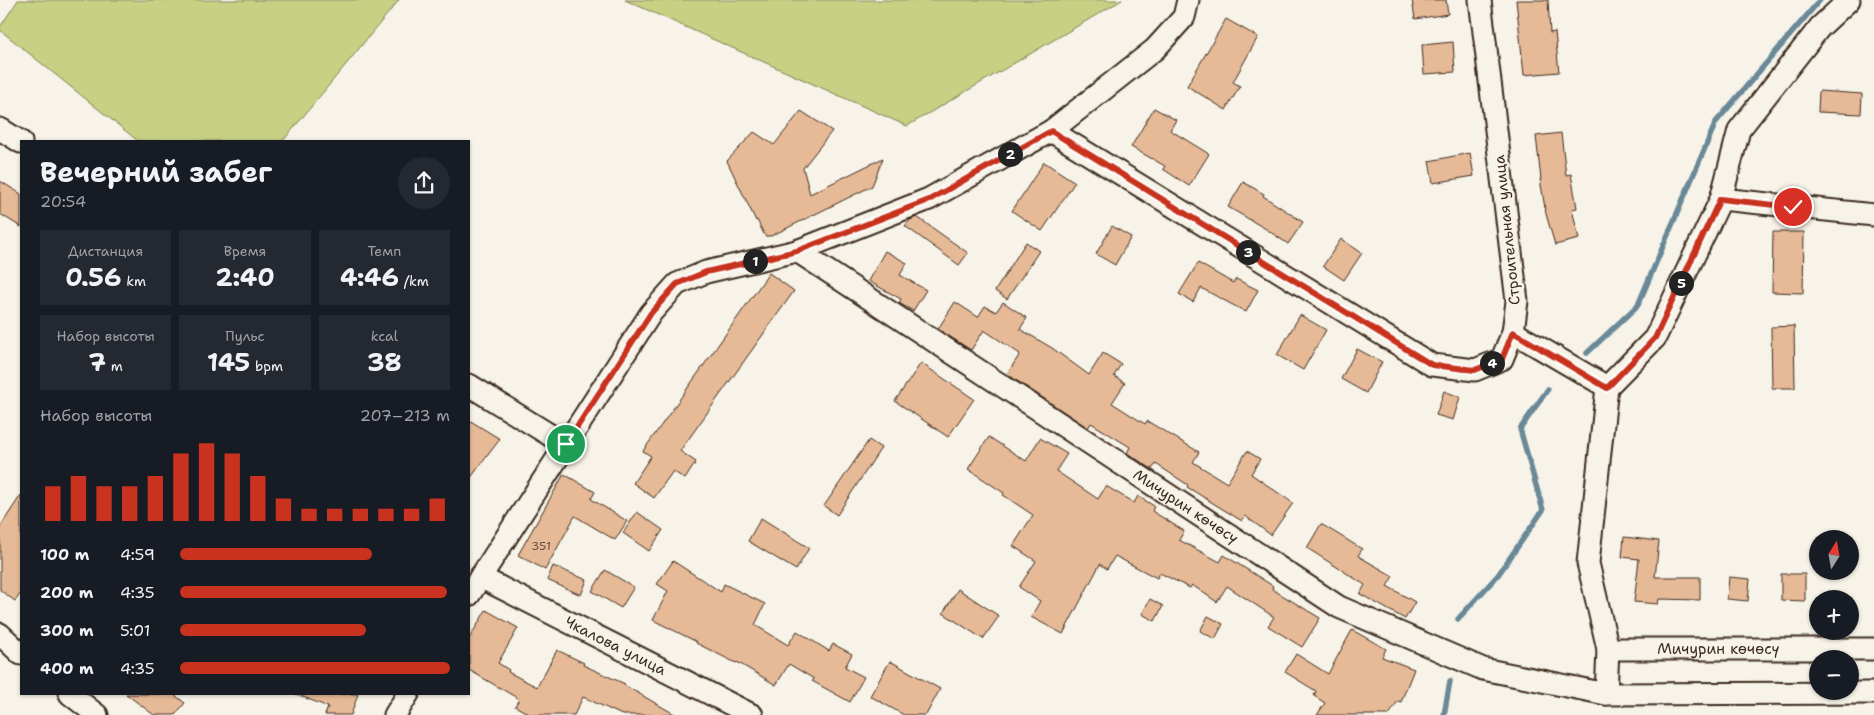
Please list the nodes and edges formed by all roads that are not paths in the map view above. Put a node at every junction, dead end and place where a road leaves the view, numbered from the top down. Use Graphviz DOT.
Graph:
graph roads {
  1 [pos="1188,0"];
  2 [pos="1480,0"];
  3 [pos="1849,0"];
  4 [pos="0,129"];
  5 [pos="1051,131"];
  6 [pos="20,141"];
  7 [pos="1720,199"];
  8 [pos="1874,215"];
  9 [pos="797,251"];
  10 [pos="1513,332"];
  11 [pos="470,386"];
  12 [pos="1607,388"];
  13 [pos="566,444"];
  14 [pos="474,586"];
  15 [pos="0,634"];
  16 [pos="1874,648"];
  17 [pos="1608,649"];
  18 [pos="20,653"];
  19 [pos="1874,693"];
  20 [pos="1606,694"];
  21 [pos="71,695"];
  22 [pos="407,695"];
  23 [pos="97,715"];
  24 [pos="395,715"];
  25 [pos="752,715"];
  1 -- 5 [label="street"];
  2 -- 10 [label="street, Строительная улица"];
  3 -- 7 [label="street"];
  4 -- 6 [label="street"];
  5 -- 9 [label="street"];
  5 -- 10 [label="street, Строительная улица"];
  7 -- 8 [label="street"];
  7 -- 12 [label="street"];
  9 -- 13 [label="street"];
  9 -- 20 [label="street, Мичурин көчөсү"];
  10 -- 12 [label="street"];
  11 -- 13 [label="street"];
  12 -- 17 [label="street"];
  13 -- 14 [label="street"];
  14 -- 25 [label="street, Чкалова улица"];
  15 -- 18 [label="street"];
  16 -- 17 [label="street, Мичурин көчөсү"];
  17 -- 20 [label="street"];
  19 -- 20 [label="street, Мичурин көчөсү"];
  21 -- 23 [label="street"];
  22 -- 24 [label="street"];
}
